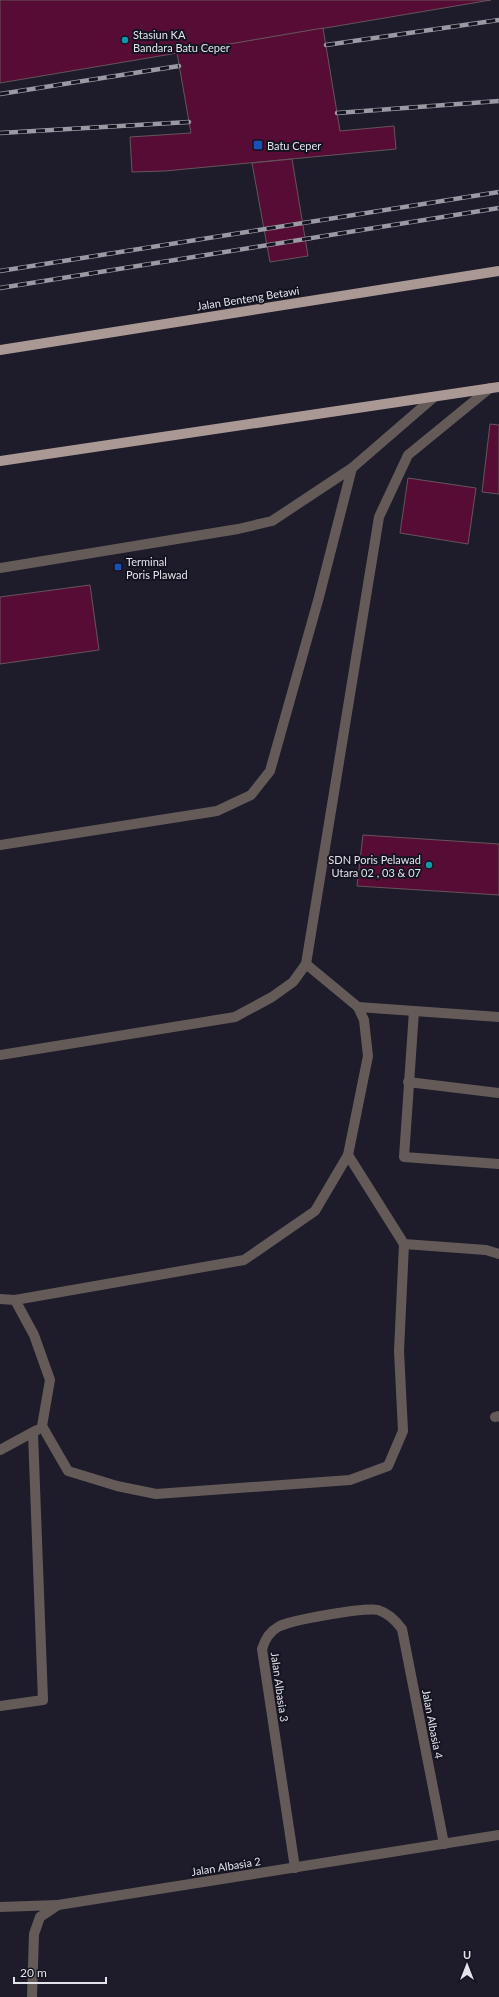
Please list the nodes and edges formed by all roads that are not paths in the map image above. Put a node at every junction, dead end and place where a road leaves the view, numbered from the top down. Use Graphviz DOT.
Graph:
graph roads {
  1 [pos="499,271"];
  2 [pos="0,350"];
  3 [pos="494,388"];
  4 [pos="433,398"];
  5 [pos="0,461"];
  6 [pos="352,468"];
  7 [pos="0,568"];
  8 [pos="0,845"];
  9 [pos="306,964"];
  10 [pos="358,1007"];
  11 [pos="414,1011"];
  12 [pos="499,1017"];
  13 [pos="0,1055"];
  14 [pos="408,1082"];
  15 [pos="499,1093"];
  16 [pos="348,1155"];
  17 [pos="499,1164"];
  18 [pos="404,1244"];
  19 [pos="499,1254"];
  20 [pos="0,1299"];
  21 [pos="15,1300"];
  22 [pos="42,1426"];
  23 [pos="33,1433"];
  24 [pos="0,1449"];
  25 [pos="386,1615"];
  26 [pos="0,1706"];
  27 [pos="499,1835"];
  28 [pos="444,1844"];
  29 [pos="294,1868"];
  30 [pos="58,1905"];
  31 [pos="0,1907"];
  32 [pos="32,1997"];
  1 -- 2 [label="main road, Jalan Benteng Betawi"];
  3 -- 4 [label="main road"];
  3 -- 9 [label="street"];
  4 -- 5 [label="main road"];
  4 -- 6 [label="street"];
  6 -- 7 [label="street"];
  6 -- 8 [label="street"];
  9 -- 10 [label="street"];
  9 -- 13 [label="street"];
  10 -- 11 [label="street"];
  10 -- 16 [label="street"];
  11 -- 12 [label="street"];
  11 -- 14 [label="street"];
  14 -- 15 [label="street"];
  14 -- 17 [label="street"];
  16 -- 18 [label="street"];
  16 -- 21 [label="street"];
  18 -- 19 [label="street"];
  18 -- 22 [label="street"];
  20 -- 21 [label="street"];
  21 -- 22 [label="street"];
  22 -- 23 [label="street"];
  23 -- 24 [label="street"];
  23 -- 26 [label="street"];
  25 -- 28 [label="street, Jalan Albasia 4"];
  25 -- 29 [label="street, Jalan Albasia 3"];
  27 -- 28 [label="street, Jalan Albasia 2"];
  28 -- 29 [label="street, Jalan Albasia 2"];
  29 -- 30 [label="street, Jalan Albasia 2"];
  30 -- 31 [label="street"];
  30 -- 32 [label="street, Jalan Albasia 2"];
}
